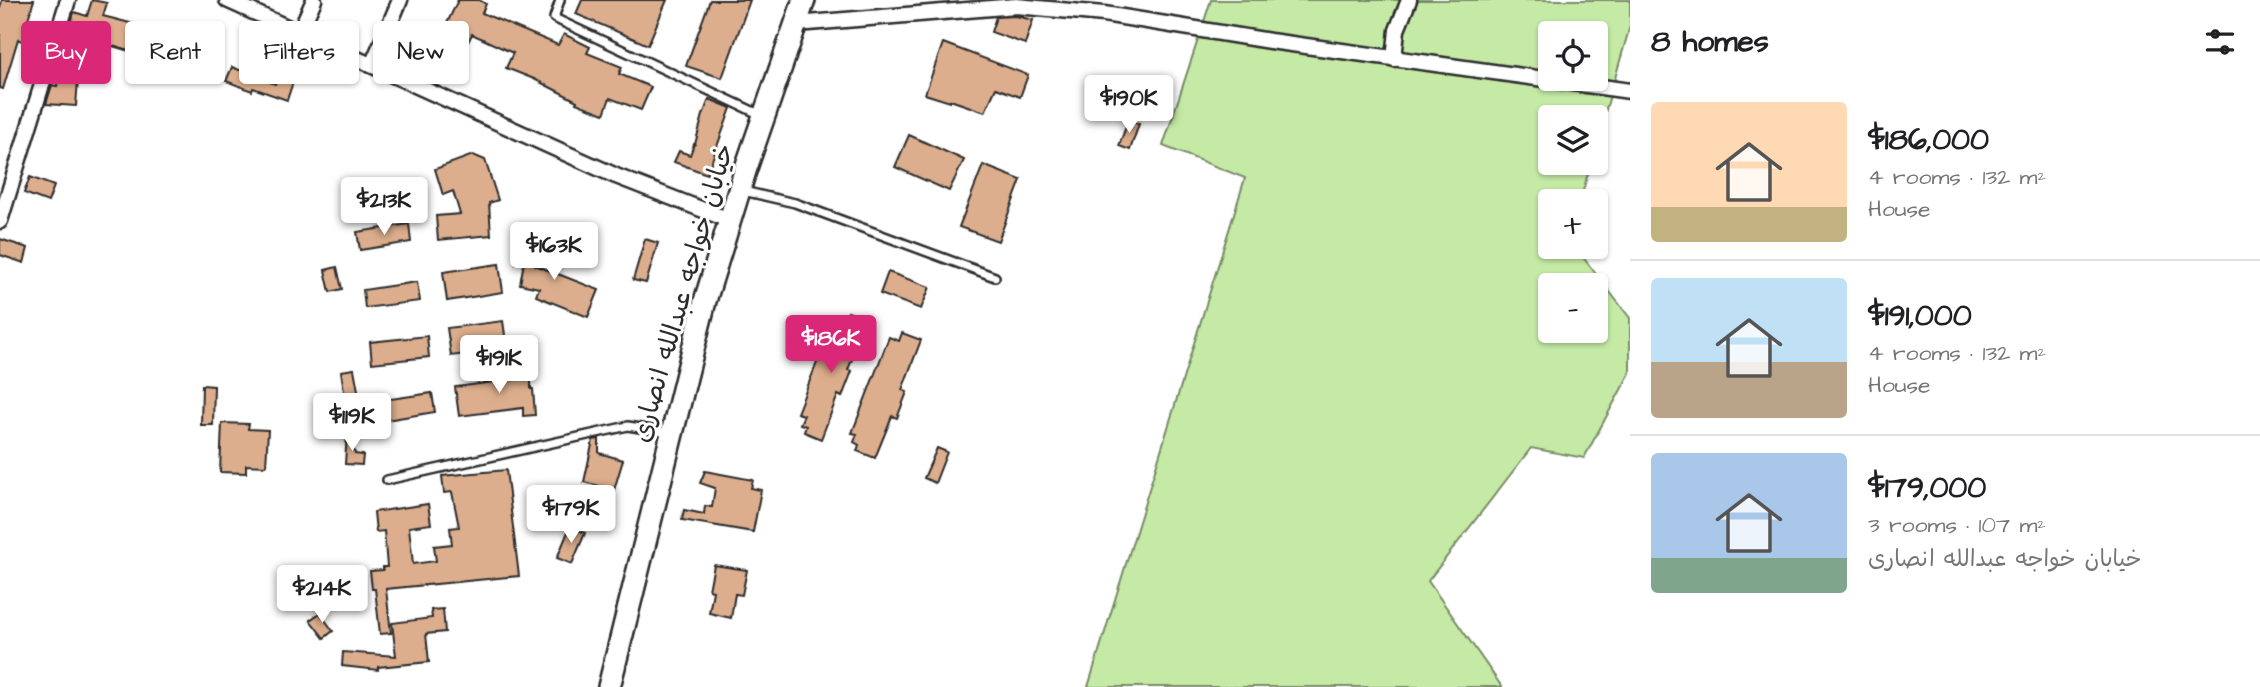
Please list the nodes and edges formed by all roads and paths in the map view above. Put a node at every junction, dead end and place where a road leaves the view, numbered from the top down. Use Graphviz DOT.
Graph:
graph roads {
  1 [pos="68,0"];
  2 [pos="227,0"];
  3 [pos="314,0"];
  4 [pos="400,0"];
  5 [pos="560,0"];
  6 [pos="804,0"];
  7 [pos="1409,0"];
  8 [pos="276,21"];
  9 [pos="305,21"];
  10 [pos="796,24"];
  11 [pos="359,59"];
  12 [pos="1394,59"];
  13 [pos="372,65"];
  14 [pos="1630,91"];
  15 [pos="764,116"];
  16 [pos="739,190"];
  17 [pos="0,220"];
  18 [pos="729,220"];
  19 [pos="995,277"];
  20 [pos="671,433"];
  21 [pos="387,480"];
  22 [pos="609,687"];
  1 -- 17 [label="street"];
  2 -- 8 [label="street"];
  3 -- 9 [label="street"];
  4 -- 13 [label="street"];
  5 -- 15 [label="lane"];
  6 -- 10 [label="street, خیابان خواجه عبدالله انصاری"];
  7 -- 12 [label="street"];
  10 -- 12 [label="street"];
  10 -- 15 [label="street, خیابان خواجه عبدالله انصاری"];
  11 -- 13 [label="street"];
  12 -- 14 [label="street"];
  13 -- 18 [label="street"];
  15 -- 16 [label="street, خیابان خواجه عبدالله انصاری"];
  16 -- 18 [label="street, خیابان خواجه عبدالله انصاری"];
  16 -- 19 [label="lane"];
  18 -- 20 [label="street, خیابان خواجه عبدالله انصاری"];
  20 -- 21 [label="lane"];
  20 -- 22 [label="street, خیابان خواجه عبدالله انصاری"];
}
